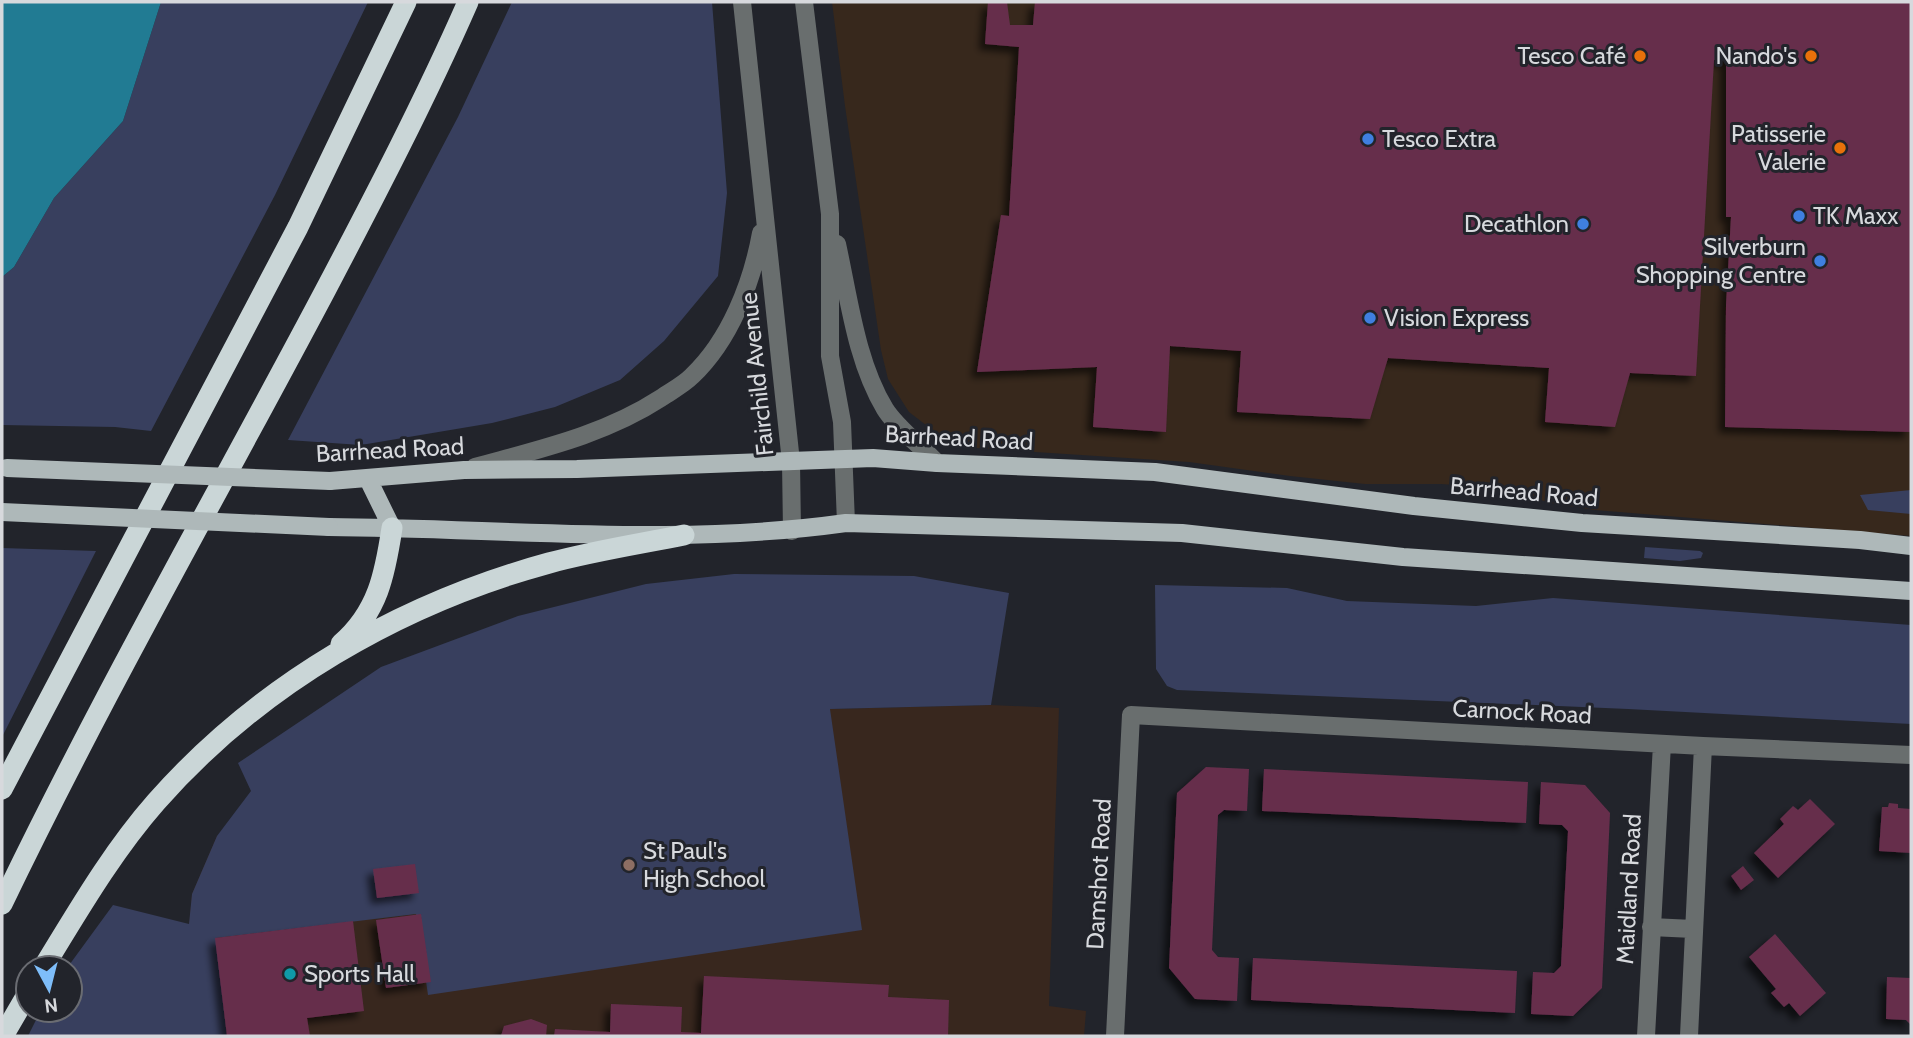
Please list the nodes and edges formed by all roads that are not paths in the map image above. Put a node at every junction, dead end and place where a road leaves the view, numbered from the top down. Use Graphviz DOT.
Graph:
graph roads {
  1 [pos="407,2"];
  2 [pos="468,2"];
  3 [pos="742,2"];
  4 [pos="804,2"];
  5 [pos="765,212"];
  6 [pos="830,214"];
  7 [pos="843,460"];
  8 [pos="791,462"];
  9 [pos="937,463"];
  10 [pos="4,468"];
  11 [pos="464,470"];
  12 [pos="368,479"];
  13 [pos="2,512"];
  14 [pos="846,523"];
  15 [pos="392,527"];
  16 [pos="792,531"];
  17 [pos="684,535"];
  18 [pos="1911,546"];
  19 [pos="1911,591"];
  20 [pos="303,673"];
  21 [pos="1131,715"];
  22 [pos="1662,744"];
  23 [pos="1703,746"];
  24 [pos="1911,755"];
  25 [pos="2,789"];
  26 [pos="2,904"];
  27 [pos="1651,927"];
  28 [pos="1693,929"];
  29 [pos="52,954"];
  30 [pos="14,1017"];
  31 [pos="3,1036"];
  32 [pos="1115,1036"];
  33 [pos="1646,1036"];
  34 [pos="1689,1036"];
  1 -- 25 [label="highway"];
  2 -- 26 [label="highway"];
  3 -- 5 [label="street, Fairchild Avenue"];
  4 -- 6 [label="street"];
  5 -- 8 [label="street, Fairchild Avenue"];
  5 -- 11 [label="street, Fairchild Avenue"];
  6 -- 7 [label="street"];
  6 -- 9 [label="street"];
  7 -- 8 [label="main road, Barrhead Road"];
  7 -- 9 [label="main road, Barrhead Road"];
  7 -- 14 [label="street"];
  8 -- 11 [label="main road, Barrhead Road"];
  8 -- 16 [label="street, Fairchild Avenue"];
  9 -- 18 [label="main road, Barrhead Road"];
  10 -- 12 [label="main road, Barrhead Road, bridge"];
  11 -- 12 [label="main road, Barrhead Road"];
  12 -- 15 [label="main road"];
  13 -- 15 [label="main road, bridge"];
  14 -- 16 [label="main road"];
  14 -- 19 [label="main road"];
  15 -- 17 [label="main road"];
  15 -- 20 [label="highway"];
  16 -- 17 [label="main road"];
  17 -- 20 [label="highway"];
  20 -- 29 [label="highway"];
  21 -- 22 [label="street, Carnock Road"];
  21 -- 32 [label="street, Damshot Road"];
  22 -- 23 [label="street, Carnock Road"];
  22 -- 27 [label="street, Maidland Road"];
  23 -- 24 [label="street, Carnock Road"];
  23 -- 28 [label="street"];
  27 -- 28 [label="street"];
  27 -- 33 [label="street, Maidland Road"];
  28 -- 34 [label="street"];
  30 -- 31 [label="highway"];
}
